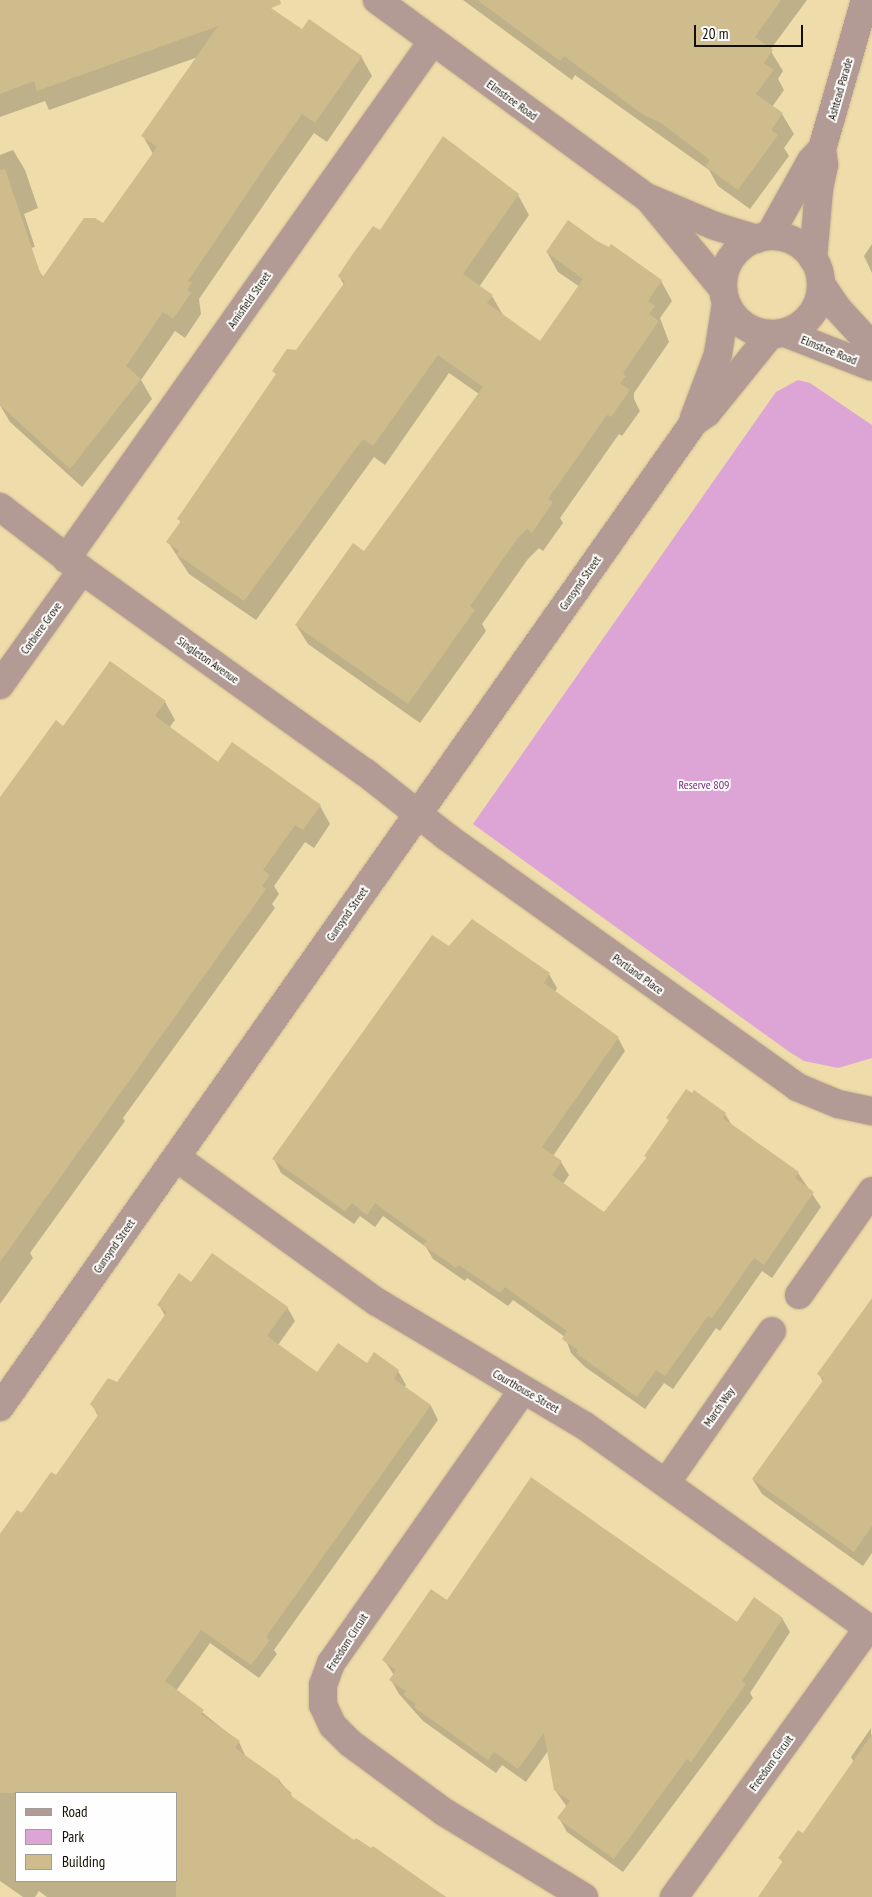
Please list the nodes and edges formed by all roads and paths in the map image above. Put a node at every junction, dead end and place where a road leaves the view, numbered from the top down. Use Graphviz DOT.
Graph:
graph roads {
  1 [pos="377,0"];
  2 [pos="866,0"];
  3 [pos="432,42"];
  4 [pos="822,149"];
  5 [pos="648,198"];
  6 [pos="763,238"];
  7 [pos="817,272"];
  8 [pos="725,296"];
  9 [pos="778,333"];
  10 [pos="872,346"];
  11 [pos="872,367"];
  12 [pos="694,422"];
  13 [pos="0,507"];
  14 [pos="74,565"];
  15 [pos="0,685"];
  16 [pos="416,813"];
  17 [pos="872,1111"];
  18 [pos="177,1158"];
  19 [pos="872,1191"];
  20 [pos="799,1295"];
  21 [pos="772,1332"];
  22 [pos="523,1390"];
  23 [pos="0,1407"];
  24 [pos="666,1483"];
  25 [pos="870,1629"];
  26 [pos="584,1897"];
  27 [pos="674,1897"];
  1 -- 3 [label="street, Elmstree Road"];
  2 -- 4 [label="street, Ashtead Parade"];
  3 -- 5 [label="street, Elmstree Road"];
  3 -- 14 [label="street, Amisfield Street"];
  4 -- 6 [label="street, Ashtead Parade"];
  4 -- 7 [label="street, Ashtead Parade"];
  5 -- 6 [label="street, Elmstree Road"];
  5 -- 8 [label="street, Elmstree Road"];
  6 -- 7 [label="street"];
  6 -- 8 [label="street"];
  7 -- 9 [label="street"];
  7 -- 10 [label="street, Elmstree Road"];
  8 -- 9 [label="street"];
  8 -- 12 [label="street, Gunsynd Street"];
  9 -- 11 [label="street, Elmstree Road"];
  9 -- 12 [label="street, Gunsynd Street"];
  12 -- 16 [label="street, Gunsynd Street"];
  13 -- 14 [label="street, Singleton Avenue"];
  14 -- 15 [label="street, Corbiere Grove"];
  14 -- 16 [label="street, Singleton Avenue"];
  16 -- 17 [label="street, Portland Place"];
  16 -- 18 [label="street, Gunsynd Street"];
  18 -- 22 [label="street, Courthouse Street"];
  18 -- 23 [label="street, Gunsynd Street"];
  19 -- 20 [label="street"];
  21 -- 24 [label="street, March Way"];
  22 -- 24 [label="street, Courthouse Street"];
  22 -- 26 [label="street, Freedom Circuit"];
  24 -- 25 [label="street, Courthouse Street"];
  25 -- 27 [label="street, Freedom Circuit"];
}
